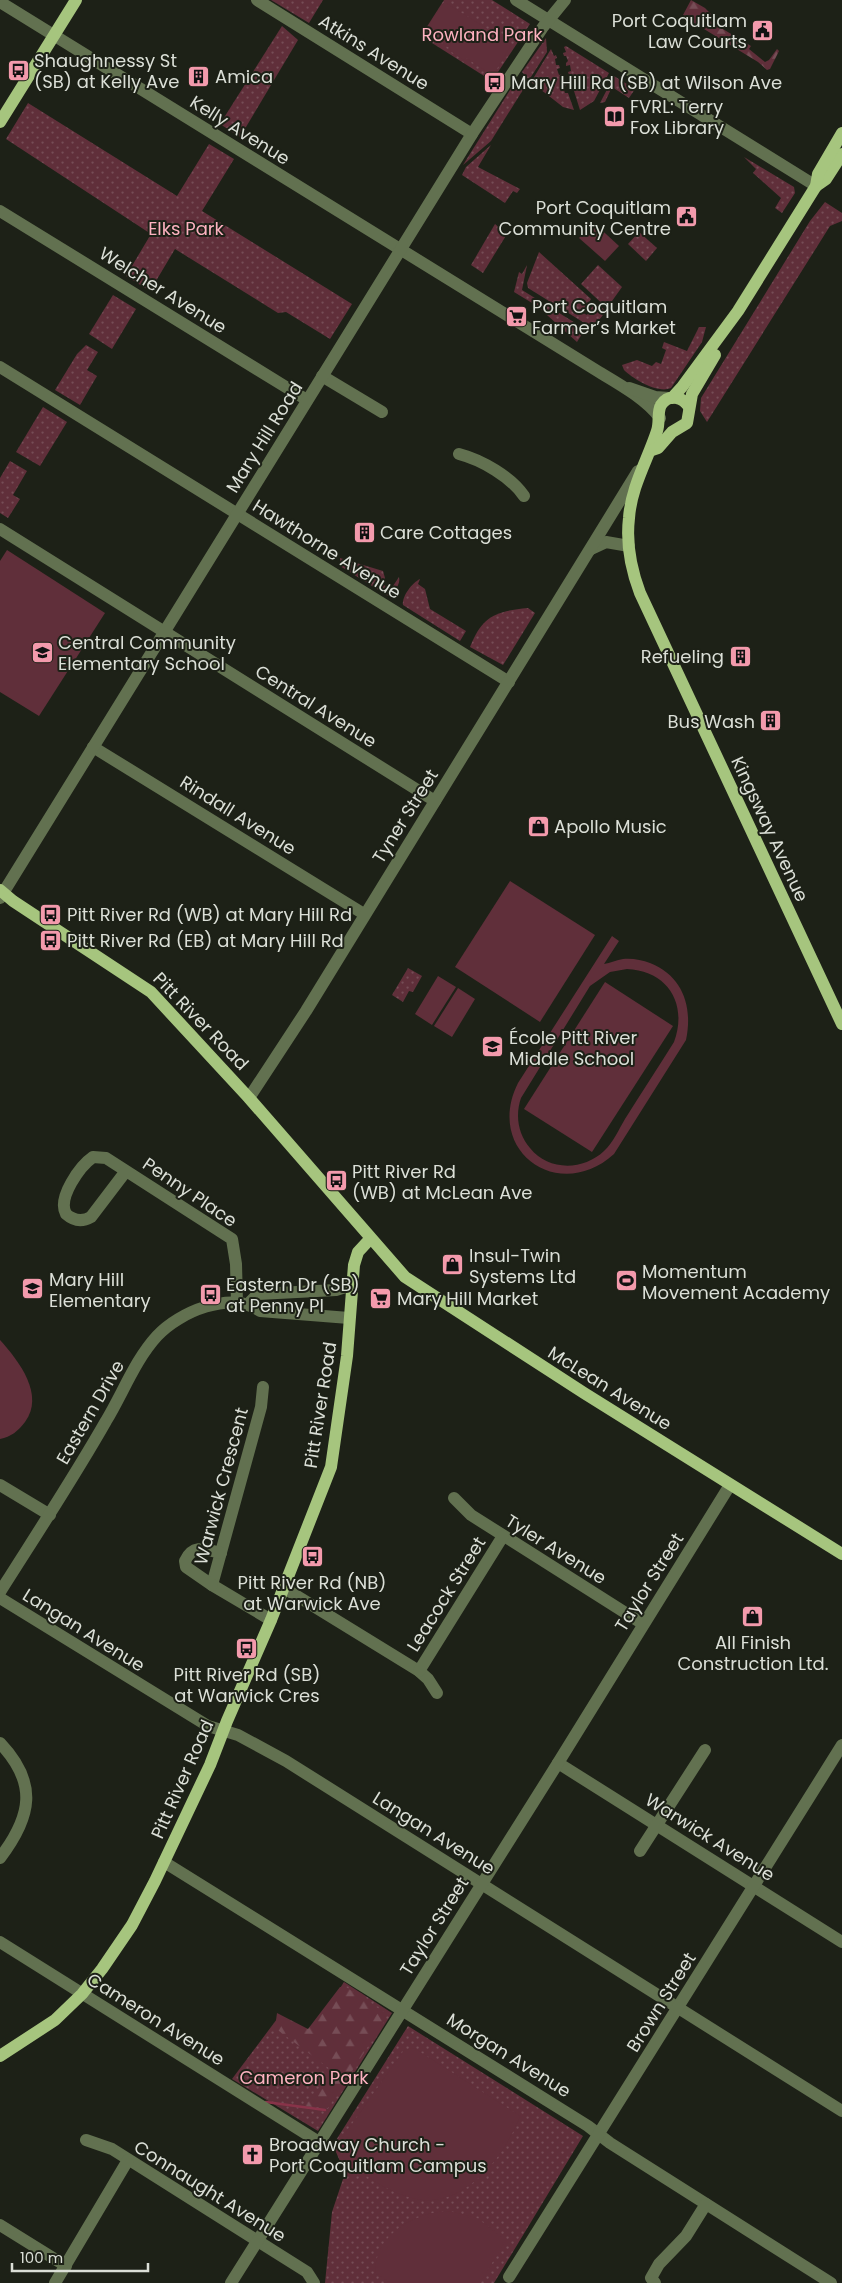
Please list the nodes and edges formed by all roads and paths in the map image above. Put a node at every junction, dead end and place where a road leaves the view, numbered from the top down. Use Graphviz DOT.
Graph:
graph roads {
  1 [pos="76,0"];
  2 [pos="257,0"];
  3 [pos="516,0"];
  4 [pos="565,0"];
  5 [pos="0,2"];
  6 [pos="548,20"];
  7 [pos="54,36"];
  8 [pos="0,122"];
  9 [pos="842,133"];
  10 [pos="472,134"];
  11 [pos="842,154"];
  12 [pos="816,186"];
  13 [pos="0,211"];
  14 [pos="400,250"];
  15 [pos="738,311"];
  16 [pos="0,367"];
  17 [pos="322,376"];
  18 [pos="622,386"];
  19 [pos="670,398"];
  20 [pos="307,400"];
  21 [pos="689,407"];
  22 [pos="382,412"];
  23 [pos="660,418"];
  24 [pos="678,429"];
  25 [pos="652,450"];
  26 [pos="459,454"];
  27 [pos="524,496"];
  28 [pos="237,514"];
  29 [pos="0,529"];
  30 [pos="629,546"];
  31 [pos="590,550"];
  32 [pos="164,632"];
  33 [pos="508,682"];
  34 [pos="93,747"];
  35 [pos="435,801"];
  36 [pos="1,894"];
  37 [pos="364,914"];
  38 [pos="842,1024"];
  39 [pos="249,1098"];
  40 [pos="126,1171"];
  41 [pos="370,1239"];
  42 [pos="352,1285"];
  43 [pos="243,1303"];
  44 [pos="349,1318"];
  45 [pos="263,1387"];
  46 [pos="0,1485"];
  47 [pos="730,1485"];
  48 [pos="454,1498"];
  49 [pos="50,1515"];
  50 [pos="504,1536"];
  51 [pos="221,1553"];
  52 [pos="842,1554"];
  53 [pos="212,1585"];
  54 [pos="284,1588"];
  55 [pos="0,1592"];
  56 [pos="0,1598"];
  57 [pos="271,1620"];
  58 [pos="643,1624"];
  59 [pos="419,1671"];
  60 [pos="437,1693"];
  61 [pos="222,1732"];
  62 [pos="0,1742"];
  63 [pos="842,1745"];
  64 [pos="706,1750"];
  65 [pos="558,1763"];
  66 [pos="658,1824"];
  67 [pos="640,1851"];
  68 [pos="0,1858"];
  69 [pos="164,1862"];
  70 [pos="481,1883"];
  71 [pos="755,1886"];
  72 [pos="0,1942"];
  73 [pos="842,1942"];
  74 [pos="82,1994"];
  75 [pos="677,2007"];
  76 [pos="402,2010"];
  77 [pos="0,2056"];
  78 [pos="842,2111"];
  79 [pos="598,2134"];
  80 [pos="86,2140"];
  81 [pos="319,2142"];
  82 [pos="128,2160"];
  83 [pos="706,2204"];
  84 [pos="0,2225"];
  85 [pos="258,2241"];
  86 [pos="66,2266"];
  87 [pos="509,2277"];
  88 [pos="313,2280"];
  89 [pos="55,2283"];
  90 [pos="231,2283"];
  91 [pos="655,2283"];
  92 [pos="831,2283"];
  1 -- 7 [label="main road"];
  2 -- 10 [label="street, Atkins Avenue"];
  3 -- 6 [label="street"];
  4 -- 6 [label="street, Mary Hill Road"];
  5 -- 7 [label="street, Kelly Avenue"];
  6 -- 10 [label="street, Mary Hill Road"];
  6 -- 12 [label="street"];
  7 -- 8 [label="main road"];
  7 -- 14 [label="street, Kelly Avenue"];
  9 -- 12 [label="main road, Kingsway Avenue"];
  10 -- 14 [label="street, Mary Hill Road"];
  11 -- 12 [label="main road, Kingsway Avenue"];
  12 -- 15 [label="main road, Kingsway Avenue"];
  13 -- 20 [label="street, Welcher Avenue"];
  14 -- 17 [label="street, Mary Hill Road"];
  14 -- 18 [label="street, Kelly Avenue"];
  15 -- 19 [label="main road, Kingsway Avenue"];
  15 -- 21 [label="main road, Kingsway Avenue"];
  16 -- 28 [label="street, Hawthorne Avenue"];
  17 -- 20 [label="street, Mary Hill Road"];
  17 -- 22 [label="street"];
  18 -- 19 [label="street"];
  18 -- 23 [label="street"];
  19 -- 21 [label="main road"];
  19 -- 23 [label="main road, Kingsway Avenue"];
  20 -- 28 [label="street, Mary Hill Road"];
  21 -- 24 [label="main road, Kingsway Avenue"];
  23 -- 24 [label="main road"];
  23 -- 25 [label="main road, Kingsway Avenue"];
  24 -- 25 [label="main road, Kingsway Avenue"];
  25 -- 30 [label="main road, Kingsway Avenue"];
  25 -- 31 [label="street, Tyner Street"];
  26 -- 27 [label="street"];
  28 -- 32 [label="street, Mary Hill Road"];
  28 -- 33 [label="street, Hawthorne Avenue"];
  29 -- 32 [label="street, Central Avenue"];
  30 -- 31 [label="street"];
  30 -- 38 [label="main road, Kingsway Avenue"];
  31 -- 33 [label="street, Tyner Street"];
  32 -- 34 [label="street, Mary Hill Road"];
  32 -- 35 [label="street, Central Avenue"];
  33 -- 35 [label="street, Tyner Street"];
  34 -- 36 [label="street, Mary Hill Road"];
  34 -- 37 [label="street, Rindall Avenue"];
  35 -- 37 [label="street, Tyner Street"];
  36 -- 39 [label="main road, Pitt River Road"];
  37 -- 39 [label="street, Tyner Street"];
  39 -- 41 [label="main road, Pitt River Road"];
  40 -- 40 [label="street, Penny Place"];
  40 -- 43 [label="street, Penny Place"];
  41 -- 42 [label="main road, Pitt River Road"];
  41 -- 47 [label="main road, McLean Avenue"];
  42 -- 43 [label="street, Eastern Drive"];
  42 -- 44 [label="main road, Pitt River Road"];
  43 -- 44 [label="street, Eastern Drive"];
  43 -- 49 [label="street, Eastern Drive"];
  44 -- 54 [label="main road, Pitt River Road"];
  45 -- 51 [label="street, Warwick Crescent"];
  46 -- 49 [label="street"];
  47 -- 52 [label="main road, McLean Avenue"];
  47 -- 58 [label="street, Taylor Street"];
  48 -- 50 [label="street, Tyler Avenue"];
  49 -- 55 [label="street, Eastern Drive"];
  50 -- 58 [label="street, Tyler Avenue"];
  50 -- 59 [label="street, Leacock Street"];
  51 -- 53 [label="street, Warwick Crescent"];
  51 -- 53 [label="street"];
  53 -- 57 [label="street, Warwick Crescent"];
  54 -- 57 [label="main road, Pitt River Road"];
  54 -- 59 [label="street"];
  56 -- 61 [label="street, Langan Avenue"];
  57 -- 61 [label="main road, Pitt River Road"];
  58 -- 65 [label="street, Taylor Street"];
  59 -- 60 [label="street"];
  61 -- 69 [label="main road, Pitt River Road"];
  61 -- 70 [label="street, Langan Avenue"];
  62 -- 68 [label="street"];
  63 -- 71 [label="street, Brown Street"];
  64 -- 66 [label="street"];
  65 -- 66 [label="street, Warwick Avenue"];
  65 -- 70 [label="street, Taylor Street"];
  66 -- 67 [label="street"];
  66 -- 71 [label="street, Warwick Avenue"];
  69 -- 74 [label="main road, Pitt River Road"];
  69 -- 76 [label="street, Morgan Avenue"];
  70 -- 75 [label="street, Langan Avenue"];
  70 -- 76 [label="street, Taylor Street"];
  71 -- 73 [label="street, Warwick Avenue"];
  71 -- 75 [label="street, Brown Street"];
  72 -- 74 [label="street, Cameron Avenue"];
  74 -- 77 [label="main road, Pitt River Road"];
  74 -- 81 [label="street, Cameron Avenue"];
  75 -- 78 [label="street, Langan Avenue"];
  75 -- 79 [label="street, Brown Street"];
  76 -- 79 [label="street, Morgan Avenue"];
  76 -- 81 [label="street, Taylor Street"];
  79 -- 83 [label="street, Morgan Avenue"];
  79 -- 87 [label="street, Brown Street"];
  80 -- 82 [label="street, Connaught Avenue"];
  81 -- 85 [label="street, Taylor Street"];
  82 -- 85 [label="street, Connaught Avenue"];
  82 -- 86 [label="street"];
  83 -- 91 [label="street"];
  83 -- 92 [label="street, Morgan Avenue"];
  84 -- 86 [label="street"];
  85 -- 88 [label="street, Connaught Avenue"];
  85 -- 90 [label="street, Taylor Street"];
  86 -- 89 [label="street"];
}
